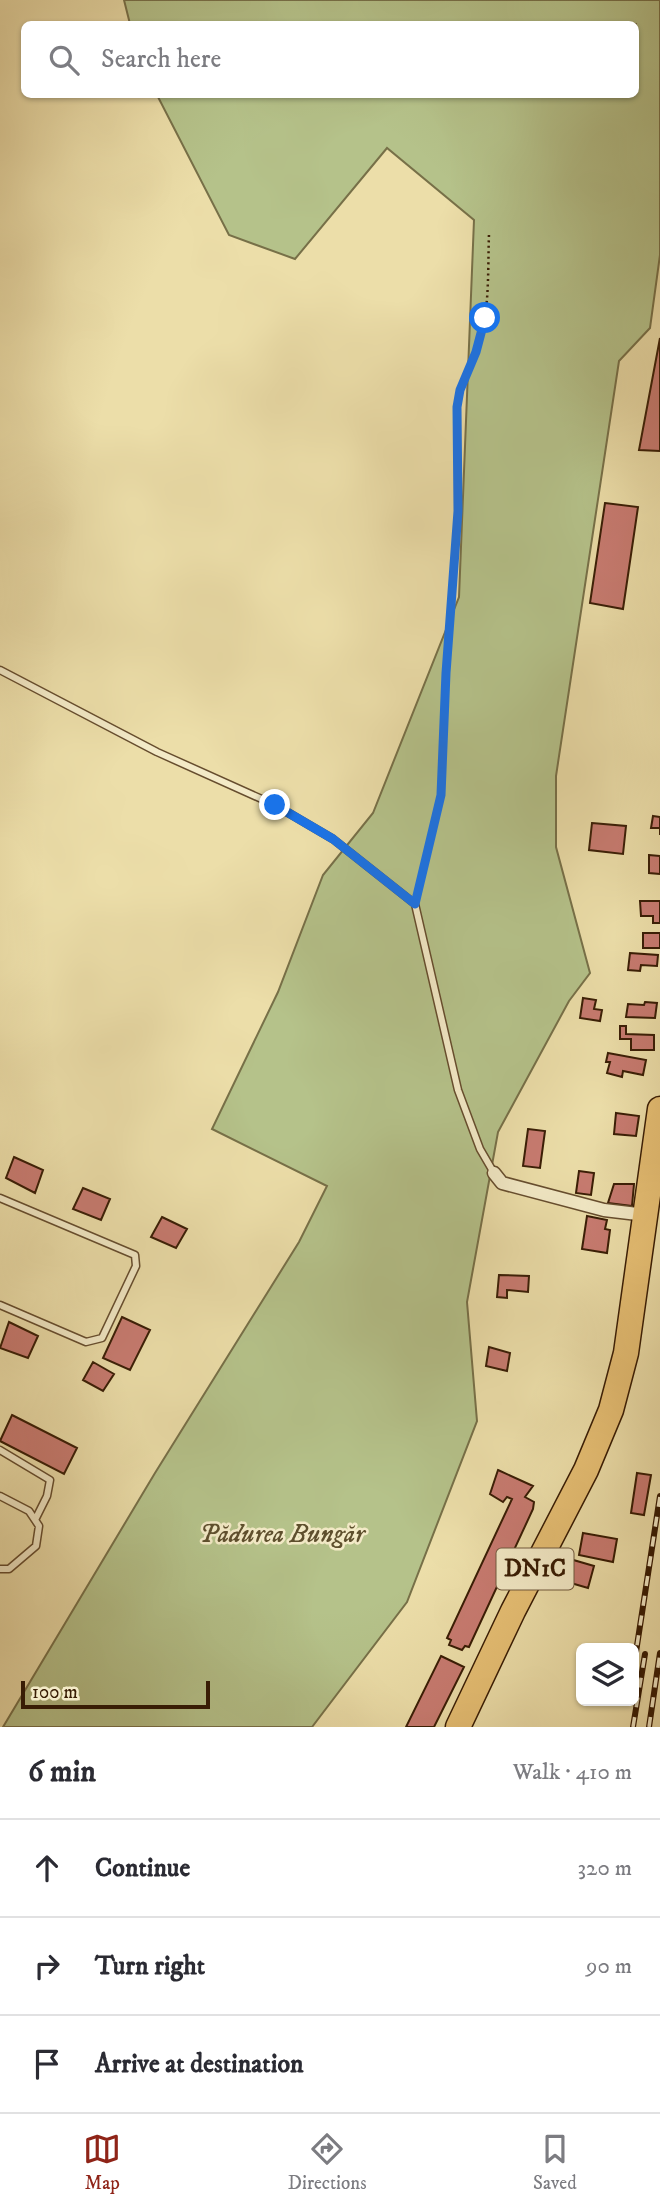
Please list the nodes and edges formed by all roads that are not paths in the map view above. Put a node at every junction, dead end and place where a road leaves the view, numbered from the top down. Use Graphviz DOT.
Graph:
graph roads {
  1 [pos="0,670"];
  2 [pos="660,1109"];
  3 [pos="494,1173"];
  4 [pos="0,1198"];
  5 [pos="646,1215"];
  6 [pos="0,1305"];
  7 [pos="0,1450"];
  8 [pos="0,1496"];
  9 [pos="35,1520"];
  10 [pos="0,1569"];
  11 [pos="458,1727"];
  1 -- 3 [label="lane"];
  2 -- 5 [label="highway, DN1C"];
  3 -- 5 [label="street"];
  4 -- 6 [label="lane"];
  5 -- 11 [label="highway, DN1C"];
  7 -- 9 [label="lane"];
  8 -- 9 [label="lane"];
  9 -- 10 [label="lane"];
}
